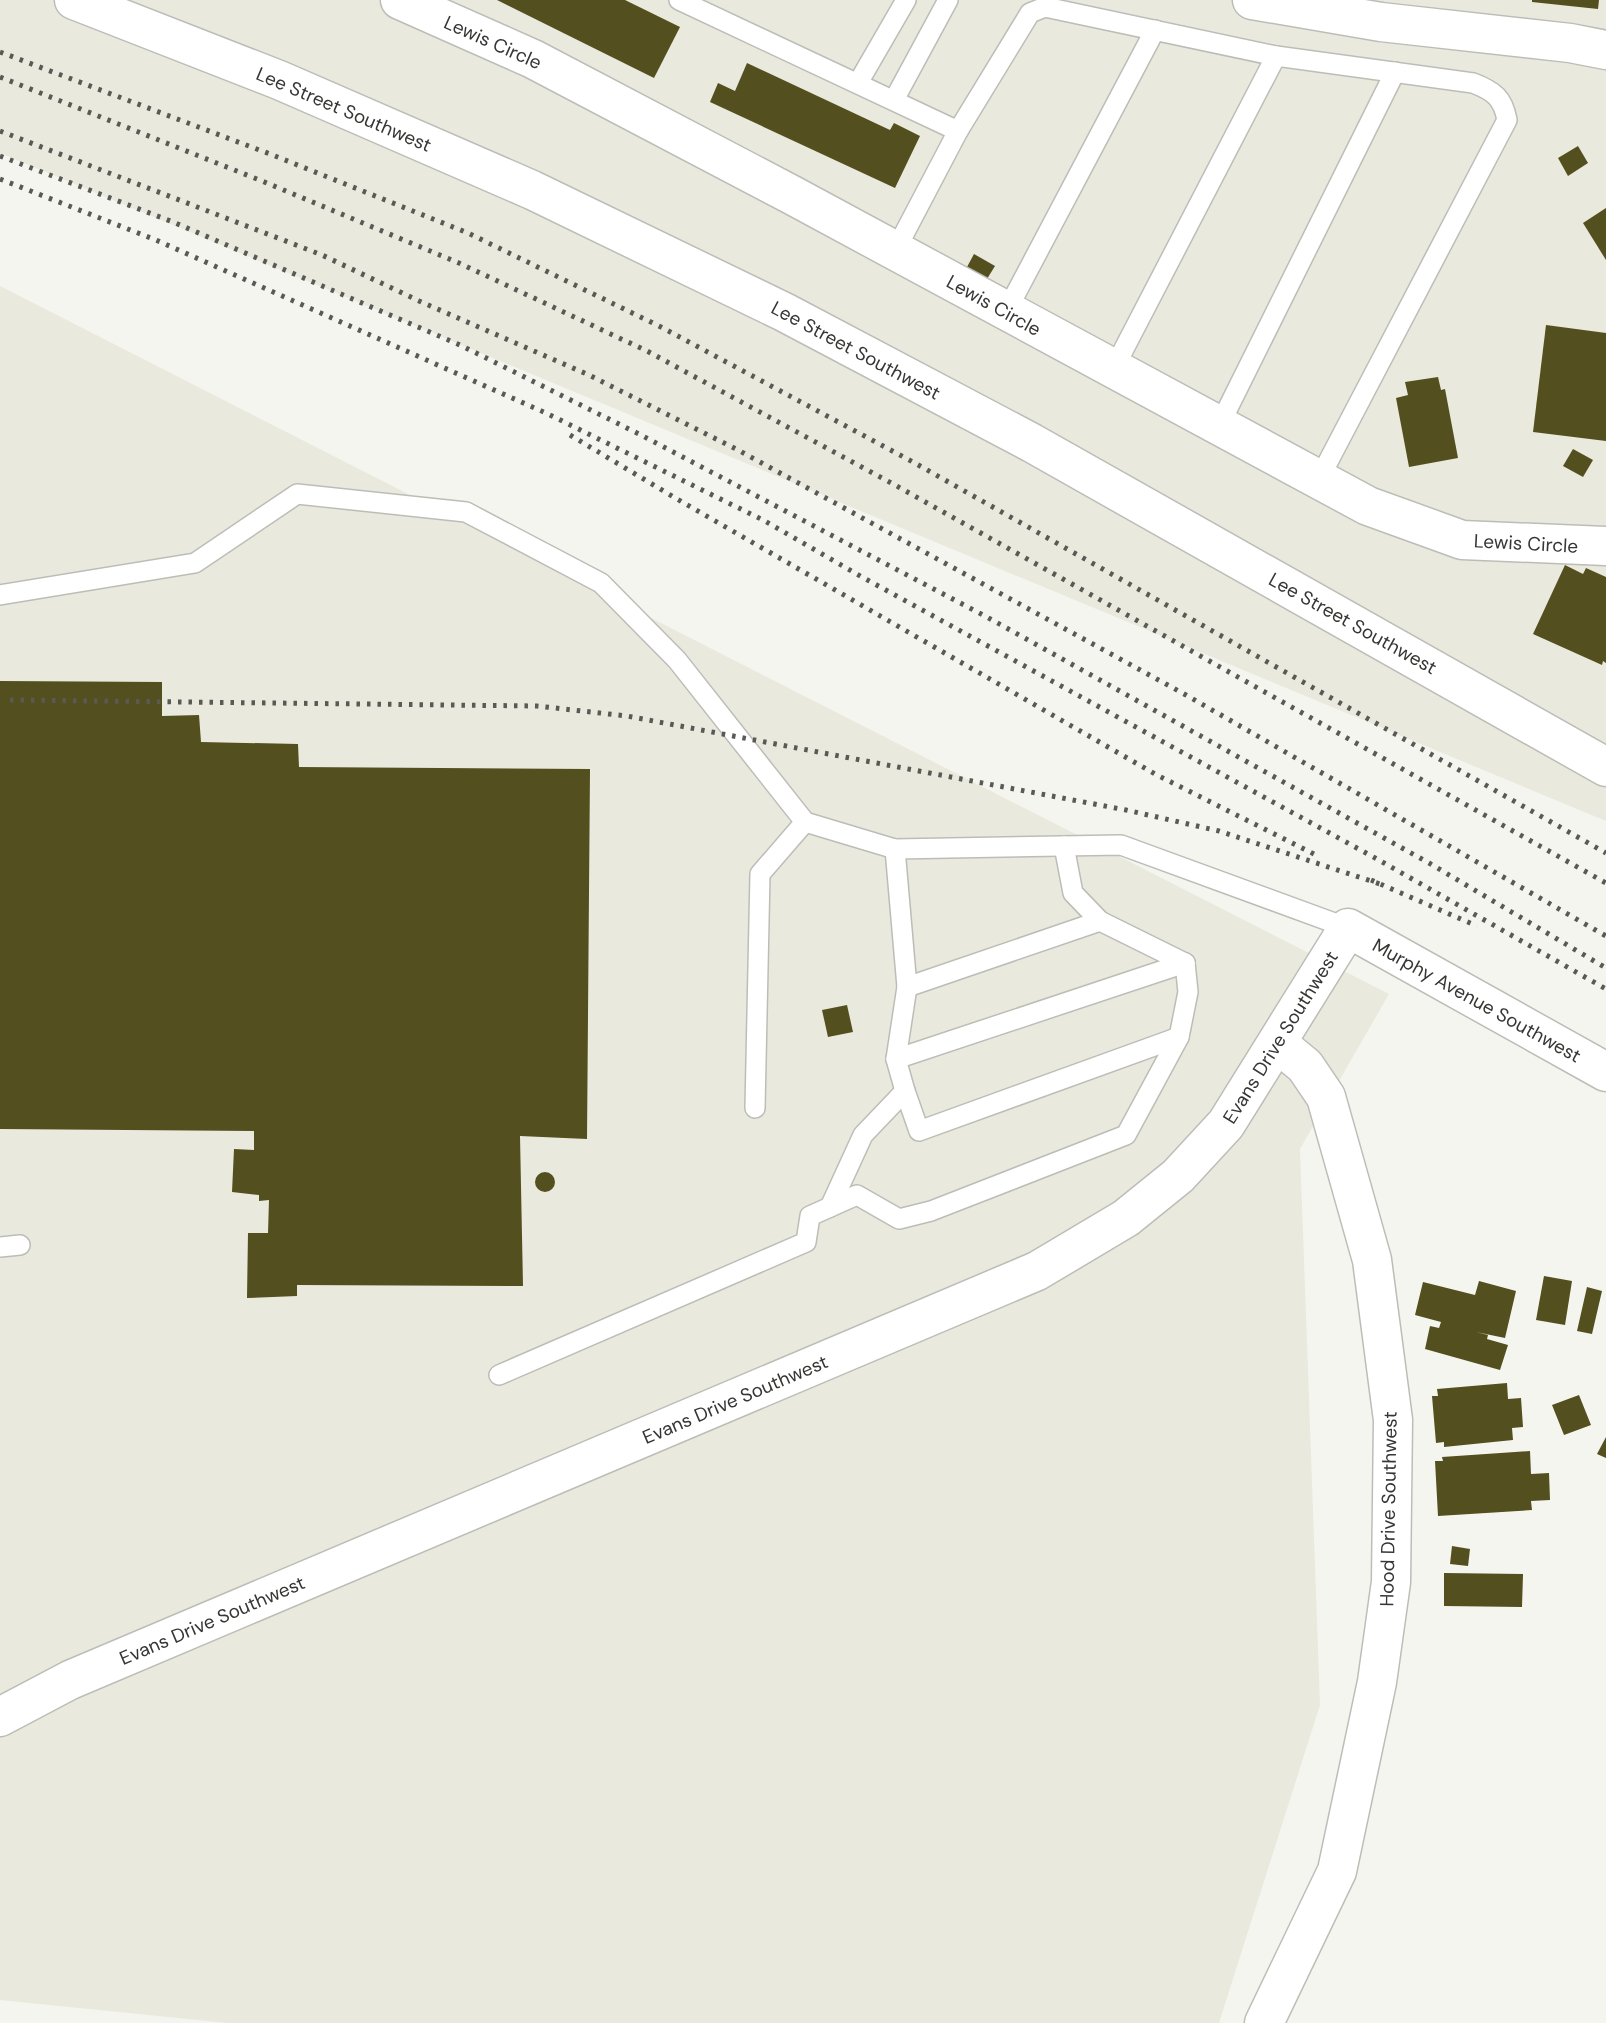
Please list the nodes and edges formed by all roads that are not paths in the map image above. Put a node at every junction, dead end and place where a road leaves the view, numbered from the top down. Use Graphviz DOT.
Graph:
graph roads {
  1 [pos="74,0"];
  2 [pos="400,0"];
  3 [pos="679,0"];
  4 [pos="906,0"];
  5 [pos="948,0"];
  6 [pos="1252,0"];
  7 [pos="1382,11"];
  8 [pos="1155,30"];
  9 [pos="1606,50"];
  10 [pos="1276,56"];
  11 [pos="1395,72"];
  12 [pos="858,83"];
  13 [pos="894,100"];
  14 [pos="958,131"];
  15 [pos="895,251"];
  16 [pos="1006,312"];
  17 [pos="1113,370"];
  18 [pos="1219,426"];
  19 [pos="1319,479"];
  20 [pos="1606,546"];
  21 [pos="0,595"];
  22 [pos="1606,767"];
  23 [pos="805,822"];
  24 [pos="1065,846"];
  25 [pos="895,849"];
  26 [pos="1100,921"];
  27 [pos="1348,928"];
  28 [pos="1185,963"];
  29 [pos="907,987"];
  30 [pos="1179,1037"];
  31 [pos="1278,1043"];
  32 [pos="896,1059"];
  33 [pos="1606,1072"];
  34 [pos="905,1091"];
  35 [pos="755,1108"];
  36 [pos="830,1207"];
  37 [pos="20,1245"];
  38 [pos="0,1247"];
  39 [pos="499,1375"];
  40 [pos="0,1717"];
  41 [pos="1264,2023"];
  1 -- 22 [label="street, Lee Street Southwest"];
  2 -- 15 [label="street, Lewis Circle"];
  3 -- 12 [label="lane"];
  4 -- 12 [label="lane"];
  5 -- 13 [label="lane"];
  6 -- 7 [label="street"];
  7 -- 9 [label="street"];
  8 -- 10 [label="lane"];
  8 -- 14 [label="lane"];
  8 -- 16 [label="lane"];
  10 -- 11 [label="lane"];
  10 -- 17 [label="lane"];
  11 -- 18 [label="lane"];
  11 -- 19 [label="lane"];
  12 -- 13 [label="lane"];
  13 -- 14 [label="lane"];
  14 -- 15 [label="lane"];
  15 -- 16 [label="street, Lewis Circle"];
  16 -- 17 [label="street, Lewis Circle"];
  17 -- 18 [label="street, Lewis Circle"];
  18 -- 19 [label="street, Lewis Circle"];
  19 -- 20 [label="street, Lewis Circle"];
  21 -- 23 [label="lane"];
  23 -- 25 [label="lane"];
  23 -- 35 [label="lane"];
  24 -- 25 [label="lane"];
  24 -- 26 [label="lane"];
  24 -- 27 [label="lane"];
  25 -- 29 [label="lane"];
  26 -- 28 [label="lane"];
  26 -- 29 [label="lane"];
  27 -- 31 [label="street, Evans Drive Southwest"];
  27 -- 33 [label="street, Murphy Avenue Southwest"];
  28 -- 30 [label="lane"];
  28 -- 32 [label="lane"];
  29 -- 32 [label="lane"];
  30 -- 34 [label="lane"];
  30 -- 36 [label="lane"];
  31 -- 40 [label="street, Evans Drive Southwest"];
  31 -- 41 [label="street, Hood Drive Southwest"];
  32 -- 34 [label="lane"];
  34 -- 36 [label="lane"];
  36 -- 39 [label="lane"];
  37 -- 38 [label="lane"];
}
